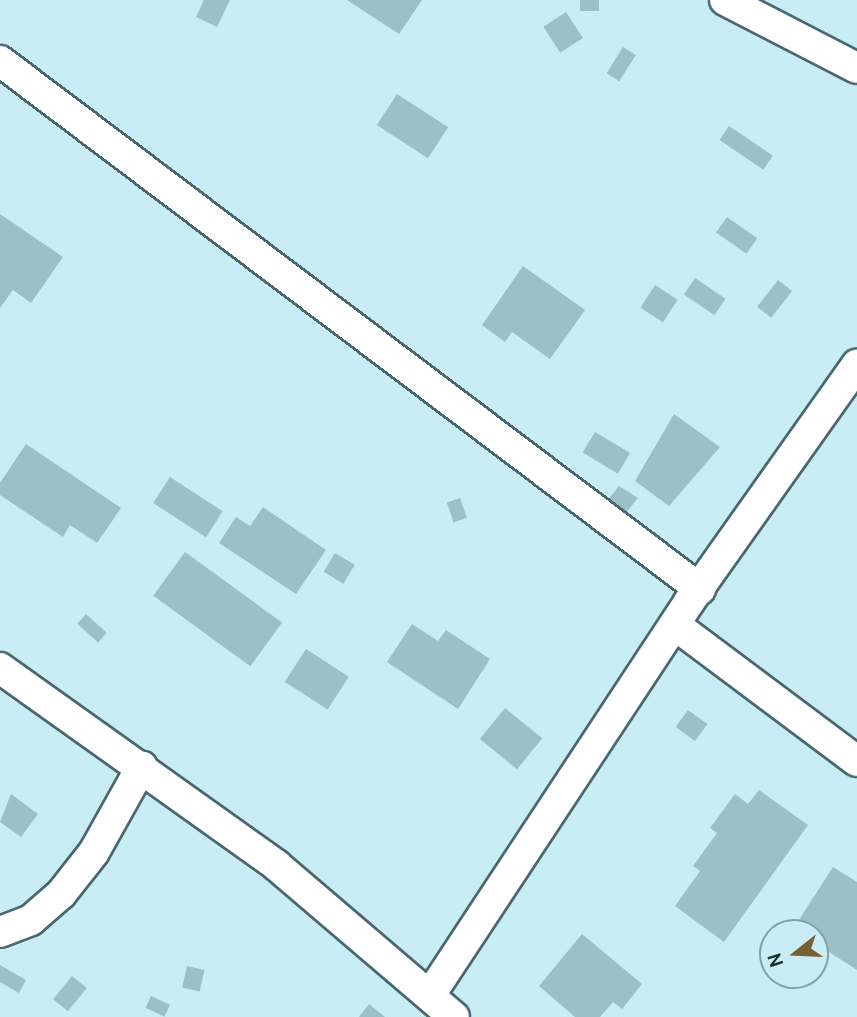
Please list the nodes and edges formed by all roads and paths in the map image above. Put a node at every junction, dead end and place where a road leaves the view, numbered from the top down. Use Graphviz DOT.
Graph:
graph roads {
  1 [pos="725,0"];
  2 [pos="0,61"];
  3 [pos="857,68"];
  4 [pos="857,365"];
  5 [pos="700,589"];
  6 [pos="675,625"];
  7 [pos="0,668"];
  8 [pos="857,761"];
  9 [pos="142,766"];
  10 [pos="0,932"];
  11 [pos="430,995"];
  12 [pos="454,1017"];
  1 -- 3 [label="street"];
  2 -- 5 [label="street"];
  4 -- 5 [label="street"];
  5 -- 6 [label="street"];
  6 -- 8 [label="street"];
  6 -- 11 [label="street"];
  7 -- 9 [label="street"];
  9 -- 10 [label="street"];
  9 -- 11 [label="street"];
  11 -- 12 [label="street"];
}
